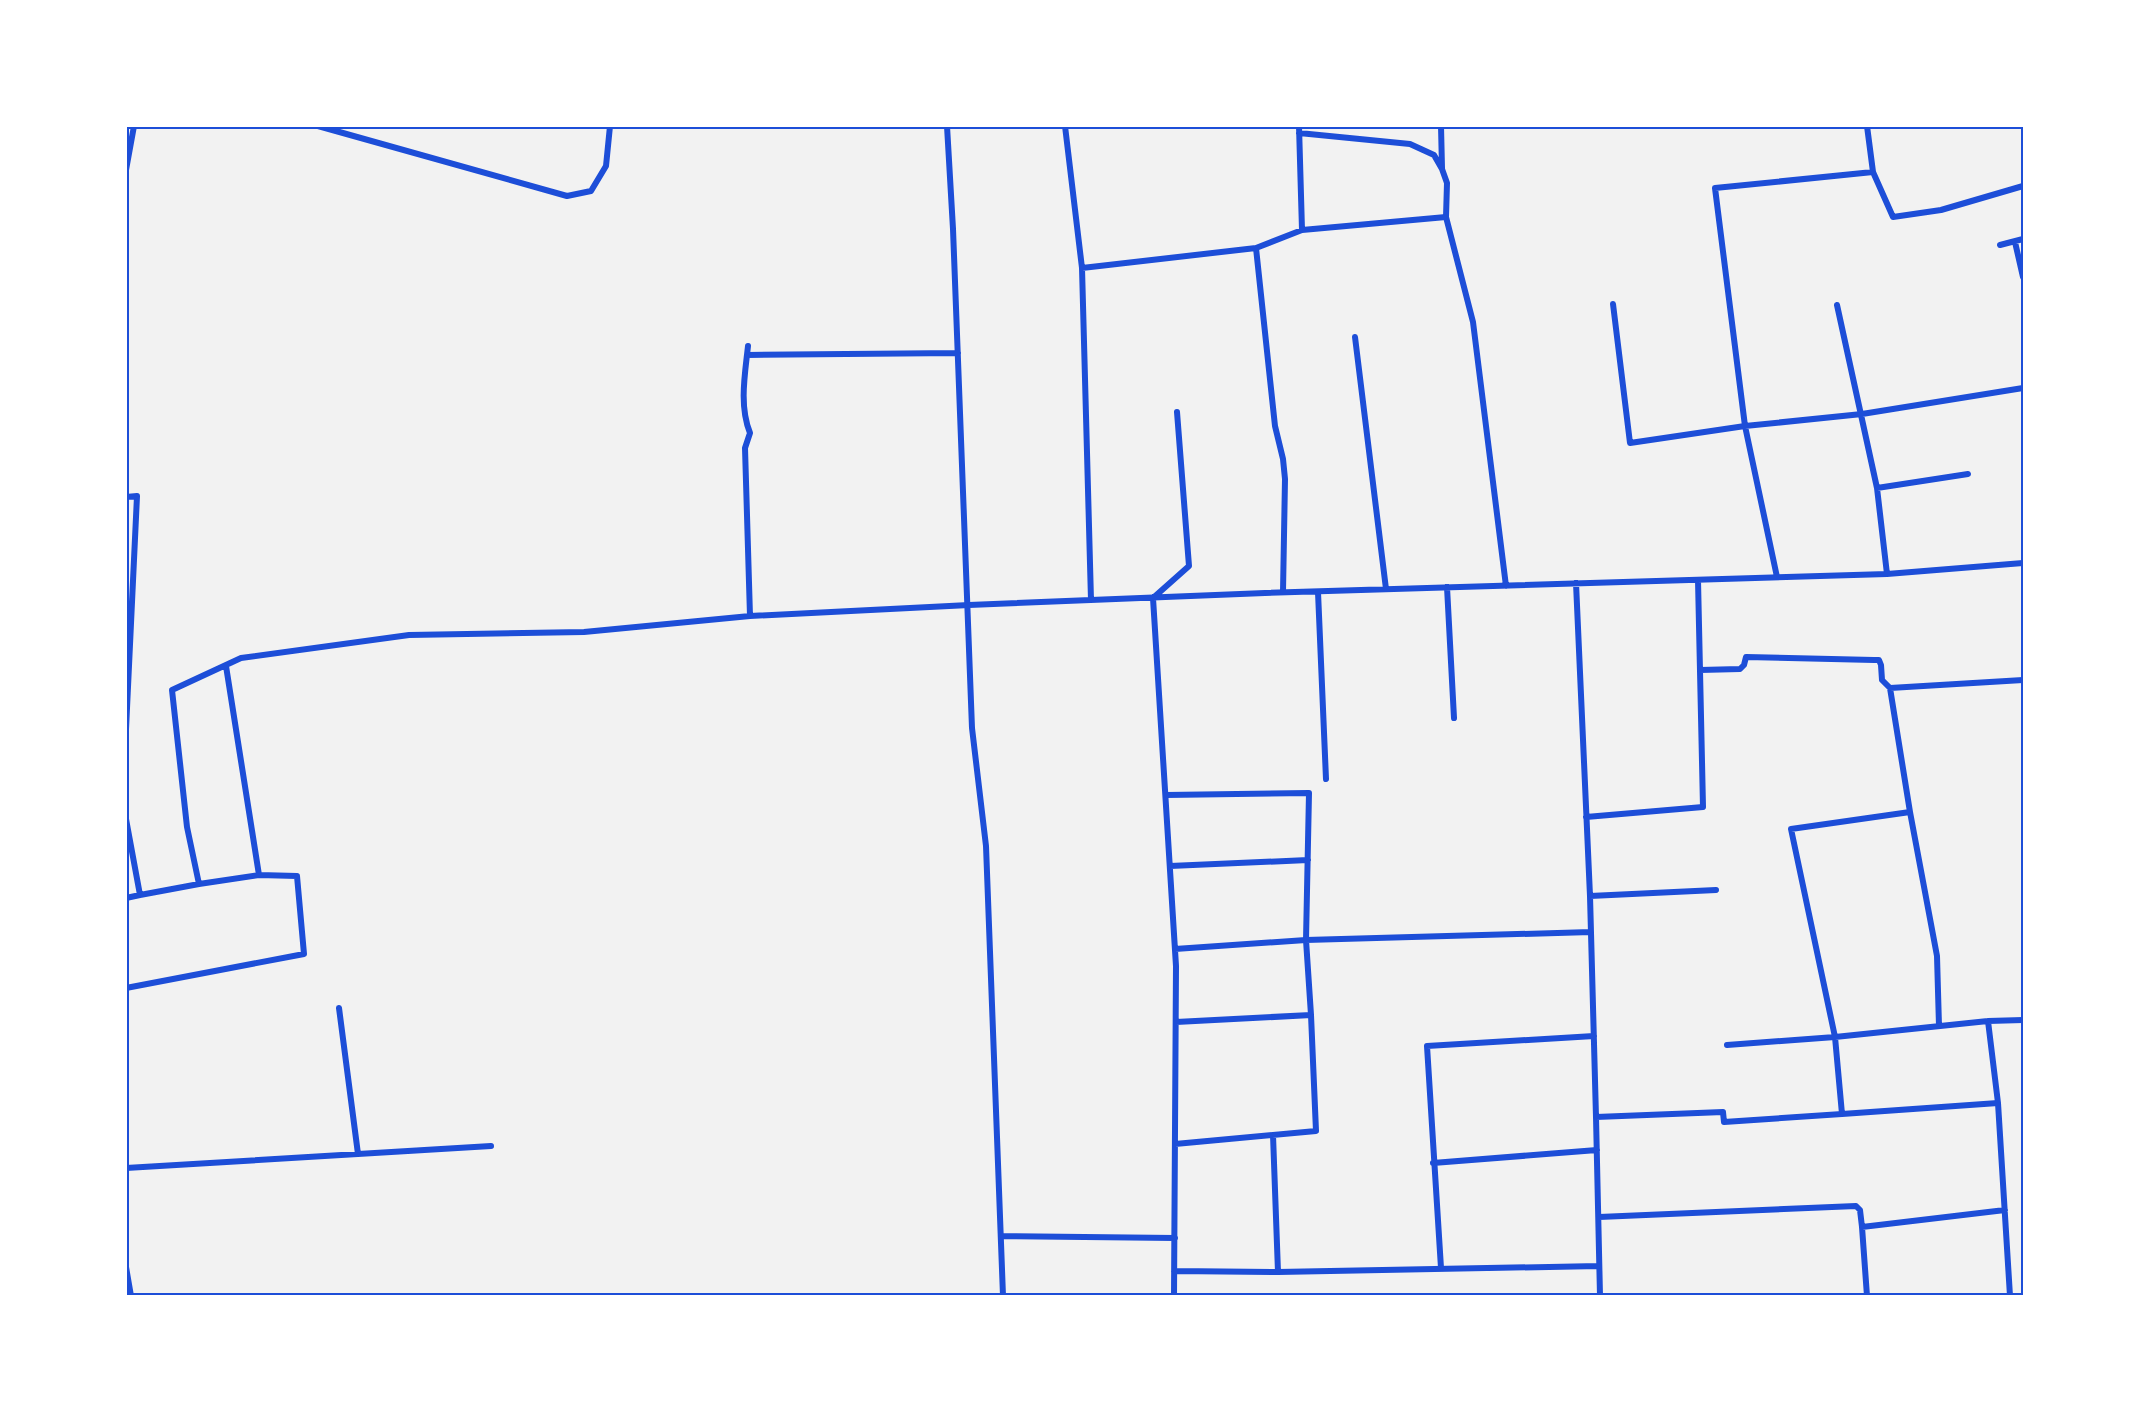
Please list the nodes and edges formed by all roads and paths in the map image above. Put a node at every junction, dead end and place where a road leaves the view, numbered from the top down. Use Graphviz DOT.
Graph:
graph roads {
  1 [pos="134,126"];
  2 [pos="318,126"];
  3 [pos="610,126"];
  4 [pos="947,126"];
  5 [pos="1065,126"];
  6 [pos="1441,126"];
  7 [pos="1867,126"];
  8 [pos="1299,130"];
  9 [pos="1442,169"];
  10 [pos="126,170"];
  11 [pos="1873,172"];
  12 [pos="2023,186"];
  13 [pos="1446,217"];
  14 [pos="1302,230"];
  15 [pos="2023,239"];
  16 [pos="2015,242"];
  17 [pos="2000,245"];
  18 [pos="1256,248"];
  19 [pos="1082,268"];
  20 [pos="2023,277"];
  21 [pos="1613,304"];
  22 [pos="1837,305"];
  23 [pos="1355,337"];
  24 [pos="748,346"];
  25 [pos="958,353"];
  26 [pos="747,355"];
  27 [pos="2023,388"];
  28 [pos="1177,412"];
  29 [pos="1862,414"];
  30 [pos="1745,426"];
  31 [pos="1968,474"];
  32 [pos="1877,488"];
  33 [pos="126,496"];
  34 [pos="2023,564"];
  35 [pos="1887,574"];
  36 [pos="1777,577"];
  37 [pos="1698,580"];
  38 [pos="1576,584"];
  39 [pos="1506,586"];
  40 [pos="1447,587"];
  41 [pos="1386,589"];
  42 [pos="1283,592"];
  43 [pos="1318,592"];
  44 [pos="1154,598"];
  45 [pos="1091,600"];
  46 [pos="969,605"];
  47 [pos="750,616"];
  48 [pos="226,666"];
  49 [pos="1700,670"];
  50 [pos="2023,680"];
  51 [pos="1890,688"];
  52 [pos="1455,718"];
  53 [pos="126,729"];
  54 [pos="1326,779"];
  55 [pos="1166,795"];
  56 [pos="1910,812"];
  57 [pos="1586,817"];
  58 [pos="126,819"];
  59 [pos="1308,860"];
  60 [pos="1170,866"];
  61 [pos="258,875"];
  62 [pos="199,884"];
  63 [pos="1716,890"];
  64 [pos="140,896"];
  65 [pos="1590,896"];
  66 [pos="126,898"];
  67 [pos="1592,932"];
  68 [pos="1306,940"];
  69 [pos="1175,949"];
  70 [pos="126,988"];
  71 [pos="339,1008"];
  72 [pos="1311,1015"];
  73 [pos="2023,1020"];
  74 [pos="1989,1021"];
  75 [pos="1176,1022"];
  76 [pos="1939,1026"];
  77 [pos="1594,1036"];
  78 [pos="1835,1037"];
  79 [pos="1727,1045"];
  80 [pos="1998,1103"];
  81 [pos="1842,1114"];
  82 [pos="1596,1117"];
  83 [pos="1273,1135"];
  84 [pos="1175,1144"];
  85 [pos="491,1146"];
  86 [pos="1597,1150"];
  87 [pos="358,1154"];
  88 [pos="1433,1163"];
  89 [pos="126,1168"];
  90 [pos="2005,1210"];
  91 [pos="1599,1217"];
  92 [pos="1862,1227"];
  93 [pos="1002,1236"];
  94 [pos="1175,1238"];
  95 [pos="1599,1266"];
  96 [pos="126,1267"];
  97 [pos="1441,1268"];
  98 [pos="1174,1271"];
  99 [pos="1278,1272"];
  100 [pos="131,1296"];
  101 [pos="1003,1296"];
  102 [pos="1174,1296"];
  103 [pos="1600,1296"];
  104 [pos="1867,1296"];
  105 [pos="2010,1296"];
  1 -- 10 [label="street"];
  2 -- 3 [label="street"];
  4 -- 25 [label="street"];
  5 -- 19 [label="street"];
  6 -- 9 [label="street"];
  7 -- 11 [label="street"];
  8 -- 9 [label="street"];
  8 -- 14 [label="street"];
  9 -- 13 [label="street"];
  11 -- 12 [label="street"];
  11 -- 30 [label="street"];
  13 -- 14 [label="street"];
  13 -- 39 [label="street"];
  14 -- 18 [label="street"];
  15 -- 16 [label="street"];
  16 -- 17 [label="street"];
  16 -- 20 [label="street"];
  18 -- 19 [label="street"];
  18 -- 42 [label="street"];
  19 -- 45 [label="street"];
  21 -- 30 [label="street"];
  22 -- 29 [label="street"];
  23 -- 41 [label="street"];
  24 -- 26 [label="street"];
  25 -- 26 [label="street"];
  25 -- 46 [label="street"];
  26 -- 47 [label="street"];
  27 -- 29 [label="street"];
  28 -- 44 [label="street"];
  29 -- 30 [label="street"];
  29 -- 32 [label="street"];
  30 -- 36 [label="street"];
  31 -- 32 [label="street"];
  32 -- 35 [label="street"];
  33 -- 53 [label="street"];
  34 -- 35 [label="street"];
  35 -- 36 [label="street"];
  36 -- 37 [label="street"];
  37 -- 38 [label="street"];
  37 -- 49 [label="street"];
  38 -- 39 [label="street"];
  38 -- 57 [label="street"];
  39 -- 40 [label="street"];
  40 -- 41 [label="street"];
  40 -- 52 [label="street"];
  41 -- 43 [label="street"];
  42 -- 43 [label="street"];
  42 -- 44 [label="street"];
  43 -- 54 [label="street"];
  44 -- 45 [label="street"];
  44 -- 55 [label="street"];
  45 -- 46 [label="street"];
  46 -- 47 [label="street"];
  46 -- 93 [label="street"];
  47 -- 48 [label="street"];
  48 -- 61 [label="street"];
  48 -- 62 [label="street"];
  49 -- 51 [label="street"];
  49 -- 57 [label="street"];
  50 -- 51 [label="street"];
  51 -- 56 [label="street"];
  55 -- 59 [label="street"];
  55 -- 60 [label="street"];
  56 -- 76 [label="street"];
  56 -- 78 [label="street"];
  57 -- 65 [label="street"];
  58 -- 64 [label="street"];
  59 -- 60 [label="street"];
  59 -- 68 [label="street"];
  60 -- 69 [label="street"];
  61 -- 62 [label="street"];
  61 -- 70 [label="street"];
  62 -- 64 [label="street"];
  63 -- 65 [label="street"];
  64 -- 66 [label="street"];
  65 -- 67 [label="street"];
  67 -- 68 [label="street"];
  67 -- 77 [label="street"];
  68 -- 69 [label="street"];
  68 -- 72 [label="street"];
  69 -- 75 [label="street"];
  71 -- 87 [label="street"];
  72 -- 75 [label="street"];
  72 -- 83 [label="street"];
  73 -- 74 [label="street"];
  74 -- 76 [label="street"];
  74 -- 80 [label="street"];
  75 -- 84 [label="street"];
  76 -- 78 [label="street"];
  77 -- 82 [label="street"];
  77 -- 88 [label="street"];
  78 -- 79 [label="street"];
  78 -- 81 [label="street"];
  80 -- 81 [label="street"];
  80 -- 90 [label="street"];
  81 -- 82 [label="street"];
  82 -- 86 [label="street"];
  83 -- 84 [label="street"];
  83 -- 99 [label="street"];
  84 -- 94 [label="street"];
  85 -- 87 [label="street"];
  86 -- 88 [label="street"];
  86 -- 91 [label="street"];
  87 -- 89 [label="street"];
  88 -- 97 [label="street"];
  90 -- 92 [label="street"];
  90 -- 105 [label="street"];
  91 -- 92 [label="street"];
  91 -- 95 [label="street"];
  92 -- 104 [label="street"];
  93 -- 94 [label="street"];
  93 -- 101 [label="street"];
  94 -- 98 [label="street"];
  95 -- 97 [label="street"];
  95 -- 103 [label="street"];
  96 -- 100 [label="street"];
  97 -- 99 [label="street"];
  98 -- 99 [label="street"];
  98 -- 102 [label="street"];
}
